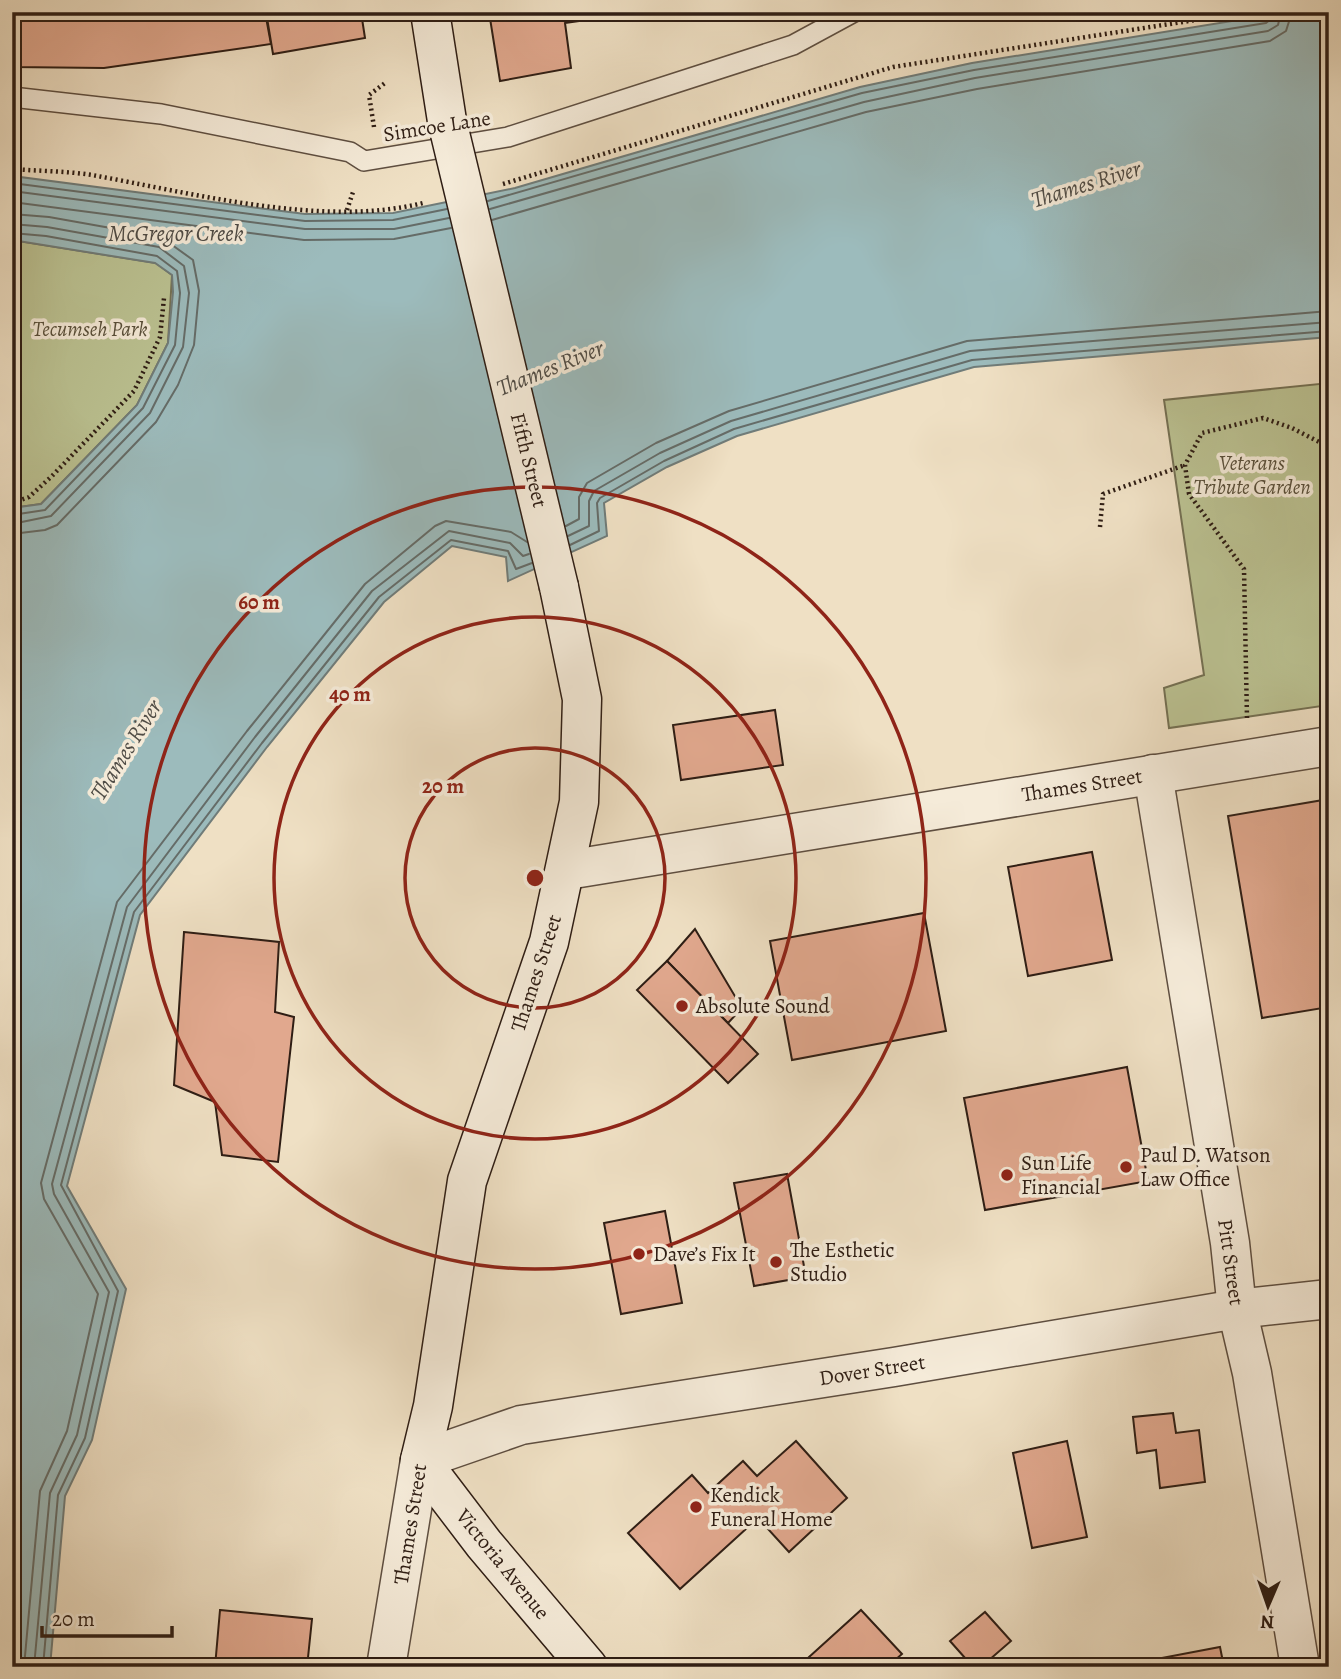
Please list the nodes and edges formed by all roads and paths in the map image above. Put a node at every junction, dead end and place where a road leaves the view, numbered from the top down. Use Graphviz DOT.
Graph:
graph roads {
  1 [pos="430,12"];
  2 [pos="854,12"];
  3 [pos="1247,12"];
  4 [pos="12,97"];
  5 [pos="12,169"];
  6 [pos="502,184"];
  7 [pos="434,201"];
  8 [pos="164,298"];
  9 [pos="1329,447"];
  10 [pos="1185,465"];
  11 [pos="12,503"];
  12 [pos="1100,527"];
  13 [pos="1329,746"];
  14 [pos="1248,759"];
  15 [pos="1153,774"];
  16 [pos="566,870"];
  17 [pos="1329,1298"];
  18 [pos="1237,1309"];
  19 [pos="420,1460"];
  20 [pos="386,1667"];
  21 [pos="588,1667"];
  22 [pos="1300,1667"];
  1 -- 16 [label="street, Fifth Street, bridge"];
  2 -- 4 [label="lane, Simcoe Lane"];
  3 -- 6 [label="path"];
  5 -- 7 [label="path"];
  8 -- 11 [label="path"];
  9 -- 10 [label="path"];
  10 -- 12 [label="path"];
  10 -- 14 [label="path"];
  13 -- 14 [label="street, Thames Street"];
  14 -- 15 [label="street, Thames Street"];
  15 -- 16 [label="street, Thames Street"];
  15 -- 18 [label="street, Pitt Street"];
  16 -- 19 [label="street, Thames Street"];
  17 -- 18 [label="street, Dover Street"];
  18 -- 19 [label="street, Dover Street"];
  18 -- 22 [label="street, Pitt Street"];
  19 -- 20 [label="street, Thames Street"];
  19 -- 21 [label="street, Victoria Avenue"];
}
